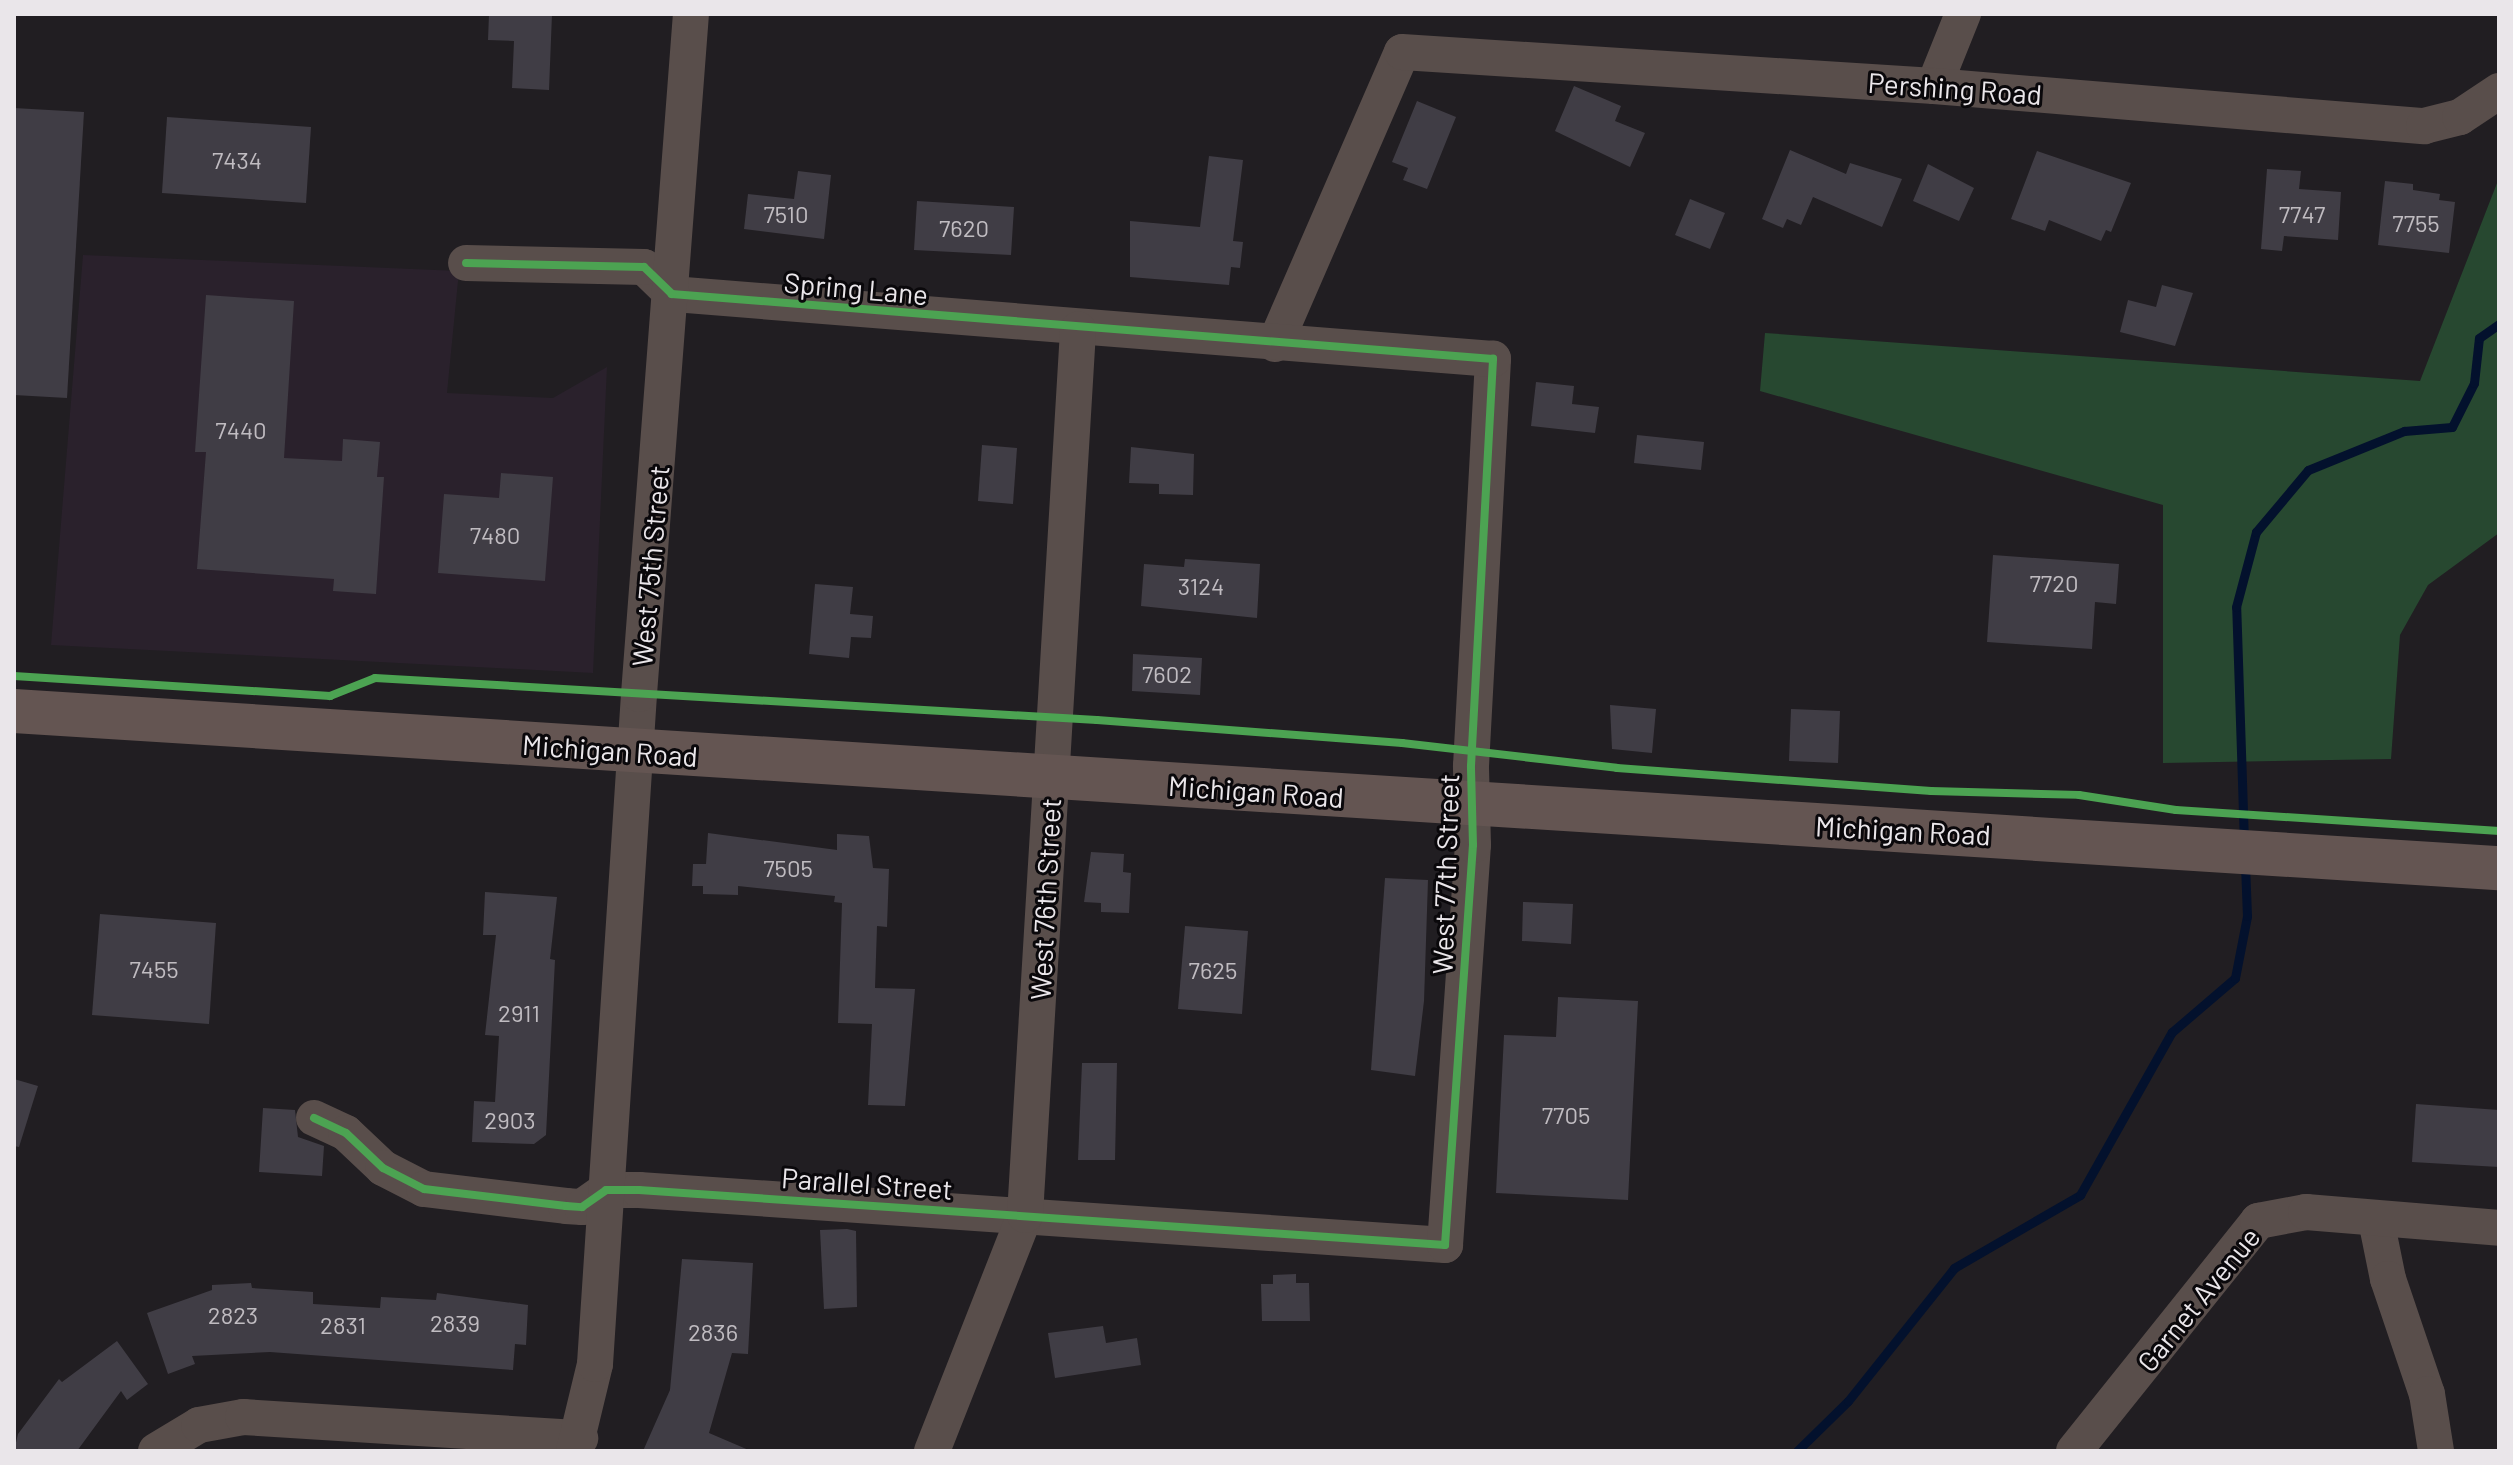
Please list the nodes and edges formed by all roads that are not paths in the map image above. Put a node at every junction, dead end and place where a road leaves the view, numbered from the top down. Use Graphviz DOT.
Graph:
graph roads {
  1 [pos="691,14"];
  2 [pos="1963,14"];
  3 [pos="1934,86"];
  4 [pos="2499,91"];
  5 [pos="466,263"];
  6 [pos="672,294"];
  7 [pos="1078,330"];
  8 [pos="1275,344"];
  9 [pos="1493,359"];
  10 [pos="14,711"];
  11 [pos="635,752"];
  12 [pos="1052,778"];
  13 [pos="1473,805"];
  14 [pos="2499,868"];
  15 [pos="314,1118"];
  16 [pos="606,1190"];
  17 [pos="1025,1215"];
  18 [pos="2376,1220"];
  19 [pos="2499,1228"];
  20 [pos="1445,1245"];
  21 [pos="577,1445"];
  22 [pos="156,1451"];
  23 [pos="932,1451"];
  24 [pos="2074,1451"];
  25 [pos="2436,1451"];
  1 -- 6 [label="street, West 75th Street"];
  2 -- 3 [label="street"];
  3 -- 4 [label="street, Pershing Road"];
  3 -- 8 [label="street, Pershing Road"];
  5 -- 6 [label="street"];
  6 -- 7 [label="street, Spring Lane"];
  6 -- 11 [label="street, West 75th Street"];
  7 -- 8 [label="street, Spring Lane"];
  7 -- 12 [label="street, West 76th Street"];
  8 -- 9 [label="street, Spring Lane"];
  9 -- 13 [label="street, West 77th Street"];
  10 -- 11 [label="main road, Michigan Road"];
  11 -- 12 [label="main road, Michigan Road"];
  11 -- 16 [label="street, West 75th Street"];
  12 -- 13 [label="main road, Michigan Road"];
  12 -- 17 [label="street, West 76th Street"];
  13 -- 14 [label="main road, Michigan Road"];
  13 -- 20 [label="street, West 77th Street"];
  15 -- 16 [label="street, Parallel Street"];
  16 -- 17 [label="street, Parallel Street"];
  16 -- 21 [label="street, West 75th Street"];
  17 -- 20 [label="street, Parallel Street"];
  17 -- 23 [label="street, West 76th Street"];
  18 -- 19 [label="street, Garnet Avenue"];
  18 -- 24 [label="street, Garnet Avenue"];
  18 -- 25 [label="street"];
  21 -- 22 [label="street"];
}
